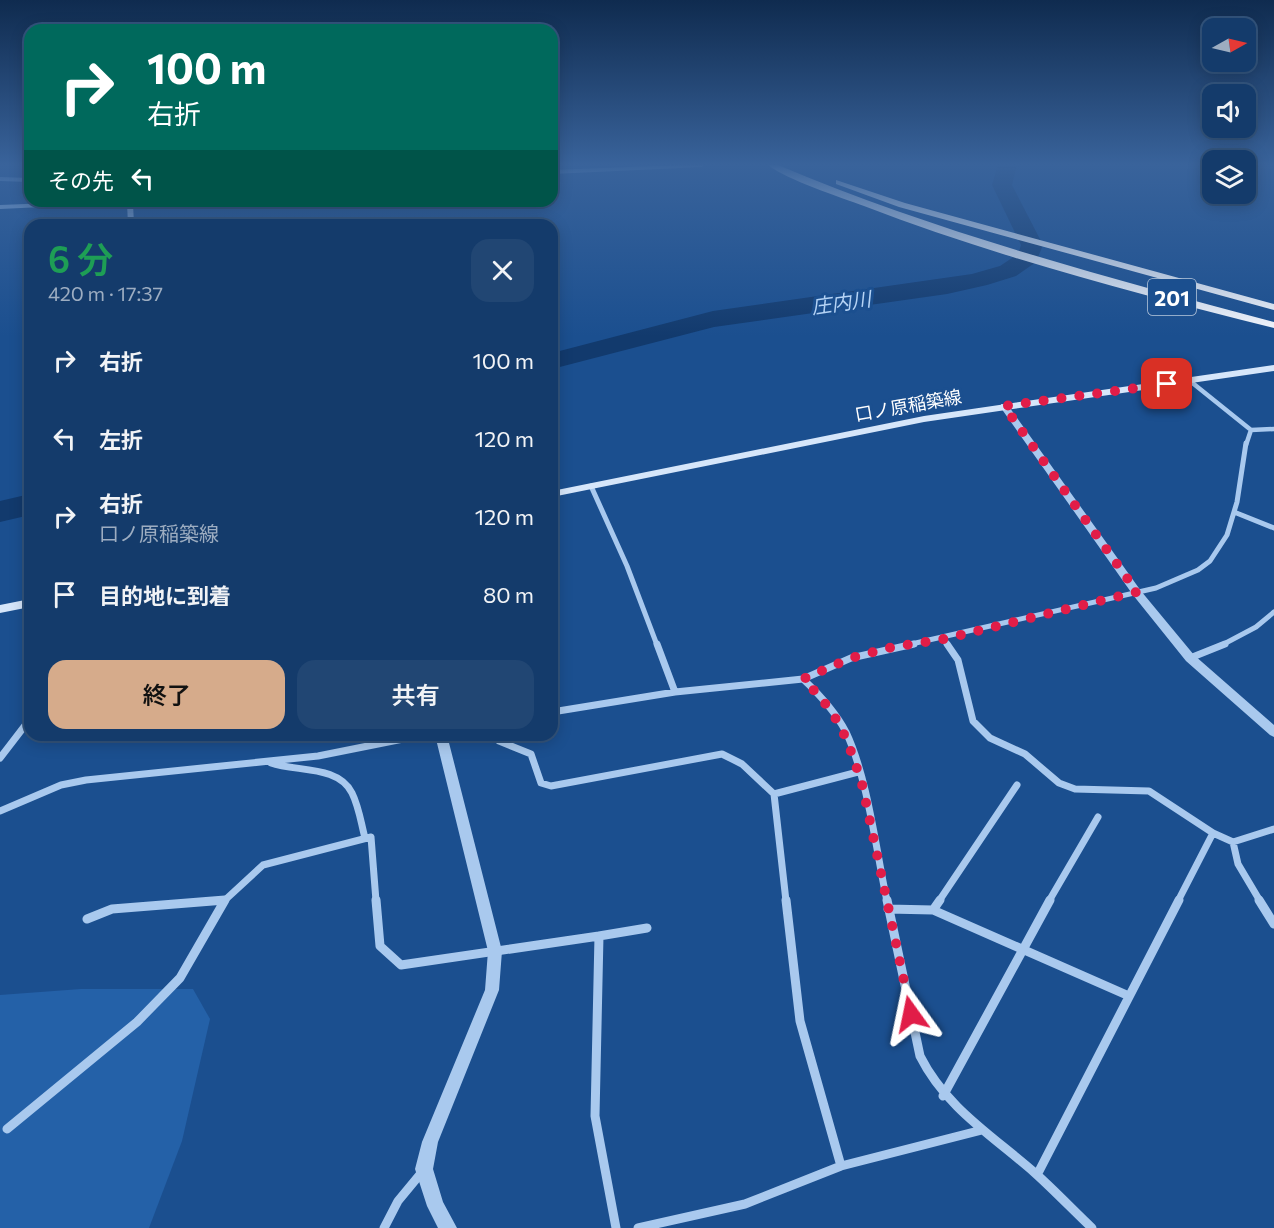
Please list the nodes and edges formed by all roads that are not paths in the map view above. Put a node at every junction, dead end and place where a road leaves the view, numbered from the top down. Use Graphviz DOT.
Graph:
graph roads {
  1 [pos="916,222"];
  2 [pos="934,222"];
  3 [pos="985,241"];
  4 [pos="1075,267"];
  5 [pos="1274,307"];
  6 [pos="1274,317"];
  7 [pos="1274,325"];
  8 [pos="1274,334"];
  9 [pos="1274,368"];
  10 [pos="1190,381"];
  11 [pos="1004,406"];
  12 [pos="1274,429"];
  13 [pos="1251,430"];
  14 [pos="591,486"];
  15 [pos="558,493"];
  16 [pos="1234,512"];
  17 [pos="1274,528"];
  18 [pos="1137,592"];
  19 [pos="24,604"];
  20 [pos="0,609"];
  21 [pos="1274,612"];
  22 [pos="944,639"];
  23 [pos="1190,658"];
  24 [pos="803,679"];
  25 [pos="675,693"];
  26 [pos="558,711"];
  27 [pos="24,727"];
  28 [pos="1274,732"];
  29 [pos="393,741"];
  30 [pos="442,741"];
  31 [pos="499,741"];
  32 [pos="0,758"];
  33 [pos="269,762"];
  34 [pos="858,772"];
  35 [pos="1017,785"];
  36 [pos="774,794"];
  37 [pos="0,811"];
  38 [pos="1098,817"];
  39 [pos="1274,829"];
  40 [pos="1213,833"];
  41 [pos="365,838"];
  42 [pos="1233,842"];
  43 [pos="225,900"];
  44 [pos="888,909"];
  45 [pos="933,910"];
  46 [pos="87,919"];
  47 [pos="1274,924"];
  48 [pos="648,927"];
  49 [pos="599,936"];
  50 [pos="1021,949"];
  51 [pos="495,951"];
  52 [pos="1129,996"];
  53 [pos="943,1095"];
  54 [pos="7,1129"];
  55 [pos="982,1130"];
  56 [pos="841,1166"];
  57 [pos="424,1170"];
  58 [pos="1037,1175"];
  59 [pos="384,1228"];
  60 [pos="448,1228"];
  61 [pos="616,1228"];
  62 [pos="638,1228"];
  63 [pos="1092,1228"];
  1 -- 3 [label="highway"];
  2 -- 3 [label="highway, 201"];
  3 -- 4 [label="highway"];
  3 -- 4 [label="highway, 201"];
  4 -- 5 [label="highway"];
  4 -- 6 [label="highway, 201"];
  4 -- 7 [label="highway, 201"];
  4 -- 8 [label="highway"];
  9 -- 10 [label="main road, 口ノ原稲築線"];
  10 -- 11 [label="main road, 口ノ原稲築線"];
  10 -- 13 [label="street"];
  11 -- 14 [label="main road, 口ノ原稲築線"];
  11 -- 18 [label="street"];
  12 -- 13 [label="street"];
  13 -- 16 [label="street"];
  14 -- 15 [label="main road, 口ノ原稲築線"];
  14 -- 25 [label="street"];
  16 -- 17 [label="street"];
  16 -- 18 [label="street"];
  18 -- 22 [label="street"];
  18 -- 23 [label="street"];
  19 -- 20 [label="main road"];
  21 -- 23 [label="street"];
  22 -- 24 [label="street"];
  22 -- 40 [label="street"];
  23 -- 28 [label="street"];
  24 -- 25 [label="street"];
  24 -- 34 [label="street"];
  25 -- 26 [label="street"];
  27 -- 32 [label="street"];
  29 -- 33 [label="street"];
  30 -- 51 [label="street"];
  31 -- 36 [label="street"];
  33 -- 37 [label="street"];
  33 -- 41 [label="street"];
  34 -- 36 [label="street"];
  34 -- 44 [label="street"];
  35 -- 45 [label="street"];
  36 -- 56 [label="street"];
  38 -- 50 [label="street"];
  39 -- 42 [label="street"];
  40 -- 42 [label="street"];
  40 -- 52 [label="street"];
  41 -- 43 [label="street"];
  41 -- 51 [label="street"];
  42 -- 47 [label="street"];
  43 -- 46 [label="street"];
  43 -- 54 [label="street"];
  44 -- 45 [label="street"];
  44 -- 53 [label="street"];
  45 -- 50 [label="street"];
  48 -- 49 [label="street"];
  49 -- 51 [label="street"];
  49 -- 61 [label="street"];
  50 -- 52 [label="street"];
  50 -- 53 [label="street"];
  51 -- 57 [label="street"];
  52 -- 58 [label="street"];
  53 -- 55 [label="street"];
  55 -- 56 [label="street"];
  55 -- 58 [label="street"];
  56 -- 62 [label="street"];
  57 -- 59 [label="street"];
  57 -- 60 [label="street"];
  58 -- 63 [label="street"];
}
